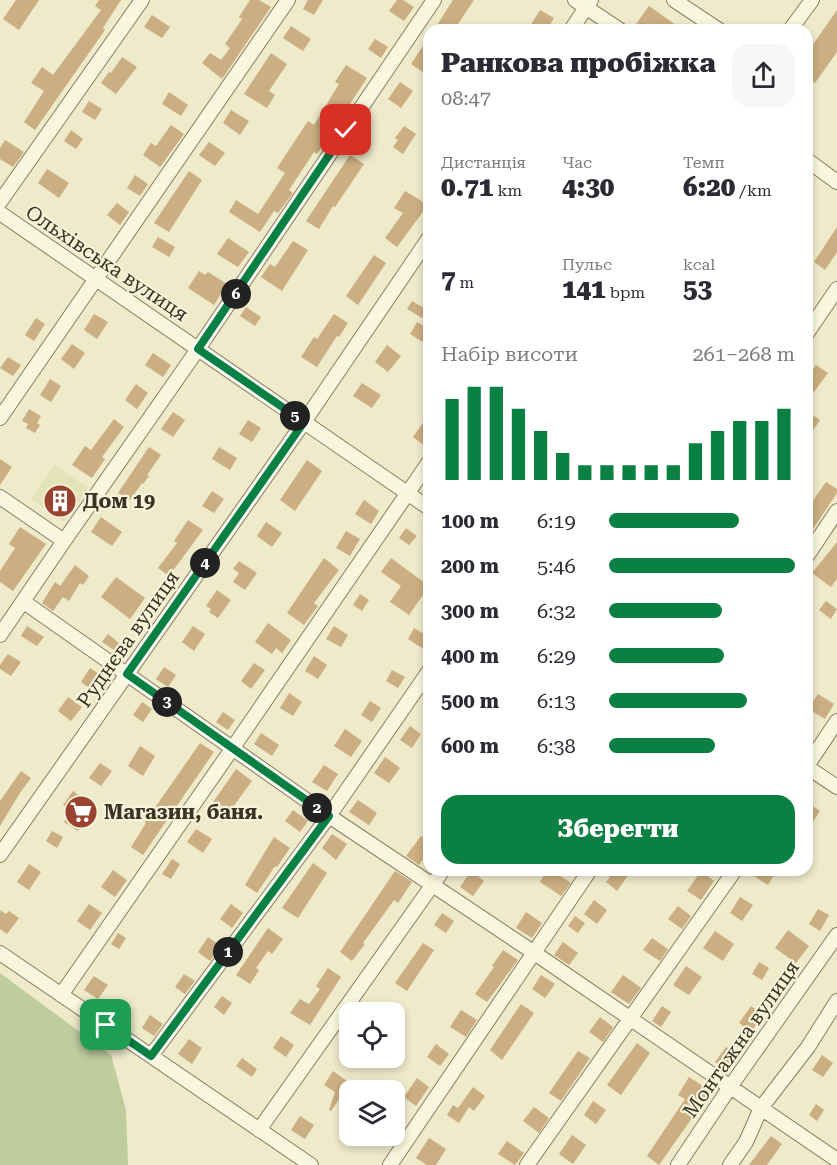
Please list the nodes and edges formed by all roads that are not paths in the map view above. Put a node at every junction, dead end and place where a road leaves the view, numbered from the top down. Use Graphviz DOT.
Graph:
graph roads {
  1 [pos="142,0"];
  2 [pos="434,0"];
  3 [pos="674,0"];
  4 [pos="812,0"];
  5 [pos="286,1"];
  6 [pos="584,2"];
  7 [pos="574,24"];
  8 [pos="612,24"];
  9 [pos="710,24"];
  10 [pos="794,24"];
  11 [pos="813,164"];
  12 [pos="837,180"];
  13 [pos="0,202"];
  14 [pos="0,213"];
  15 [pos="423,247"];
  16 [pos="97,279"];
  17 [pos="837,289"];
  18 [pos="813,324"];
  19 [pos="198,349"];
  20 [pos="0,418"];
  21 [pos="304,422"];
  22 [pos="423,470"];
  23 [pos="407,492"];
  24 [pos="0,497"];
  25 [pos="423,504"];
  26 [pos="837,512"];
  27 [pos="64,541"];
  28 [pos="813,547"];
  29 [pos="24,602"];
  30 [pos="0,635"];
  31 [pos="127,674"];
  32 [pos="423,679"];
  33 [pos="837,721"];
  34 [pos="232,749"];
  35 [pos="813,757"];
  36 [pos="813,770"];
  37 [pos="837,787"];
  38 [pos="329,816"];
  39 [pos="0,855"];
  40 [pos="438,876"];
  41 [pos="586,876"];
  42 [pos="731,876"];
  43 [pos="432,886"];
  44 [pos="837,935"];
  45 [pos="533,952"];
  46 [pos="0,953"];
  47 [pos="61,995"];
  48 [pos="837,1001"];
  49 [pos="631,1019"];
  50 [pos="151,1056"];
  51 [pos="730,1087"];
  52 [pos="761,1108"];
  53 [pos="259,1130"];
  54 [pos="837,1160"];
  55 [pos="311,1165"];
  56 [pos="390,1165"];
  57 [pos="528,1165"];
  58 [pos="678,1165"];
  59 [pos="730,1165"];
  1 -- 13 [label="street"];
  2 -- 19 [label="street"];
  3 -- 9 [label="street"];
  4 -- 10 [label="street"];
  5 -- 16 [label="street"];
  6 -- 7 [label="street"];
  6 -- 8 [label="street"];
  11 -- 12 [label="street"];
  14 -- 16 [label="street, Ольхівська вулиця"];
  15 -- 21 [label="street, Руднєва вулиця"];
  16 -- 19 [label="street, Ольхівська вулиця"];
  16 -- 20 [label="street"];
  17 -- 18 [label="street"];
  19 -- 21 [label="street, Ольхівська вулиця"];
  19 -- 27 [label="street"];
  21 -- 23 [label="street, Ольхівська вулиця"];
  21 -- 31 [label="street, Руднєва вулиця"];
  22 -- 23 [label="street"];
  23 -- 25 [label="street, Ольхівська вулиця"];
  23 -- 34 [label="street"];
  24 -- 27 [label="street"];
  26 -- 28 [label="street"];
  27 -- 29 [label="street"];
  29 -- 30 [label="street"];
  29 -- 31 [label="street"];
  31 -- 34 [label="street"];
  31 -- 39 [label="street, Руднєва вулиця"];
  32 -- 38 [label="street"];
  33 -- 35 [label="street"];
  34 -- 38 [label="street"];
  34 -- 47 [label="street"];
  36 -- 37 [label="street"];
  38 -- 43 [label="street"];
  38 -- 50 [label="street"];
  40 -- 43 [label="street"];
  41 -- 45 [label="street"];
  42 -- 49 [label="street"];
  43 -- 45 [label="street"];
  43 -- 53 [label="street"];
  44 -- 51 [label="street, Монтажна вулиця"];
  45 -- 49 [label="street"];
  45 -- 56 [label="street"];
  46 -- 47 [label="street"];
  47 -- 50 [label="street"];
  48 -- 52 [label="street"];
  49 -- 51 [label="street"];
  49 -- 57 [label="street"];
  50 -- 53 [label="street"];
  51 -- 52 [label="street"];
  51 -- 58 [label="street, Монтажна вулиця"];
  52 -- 54 [label="street"];
  52 -- 59 [label="street"];
  53 -- 55 [label="street"];
}
